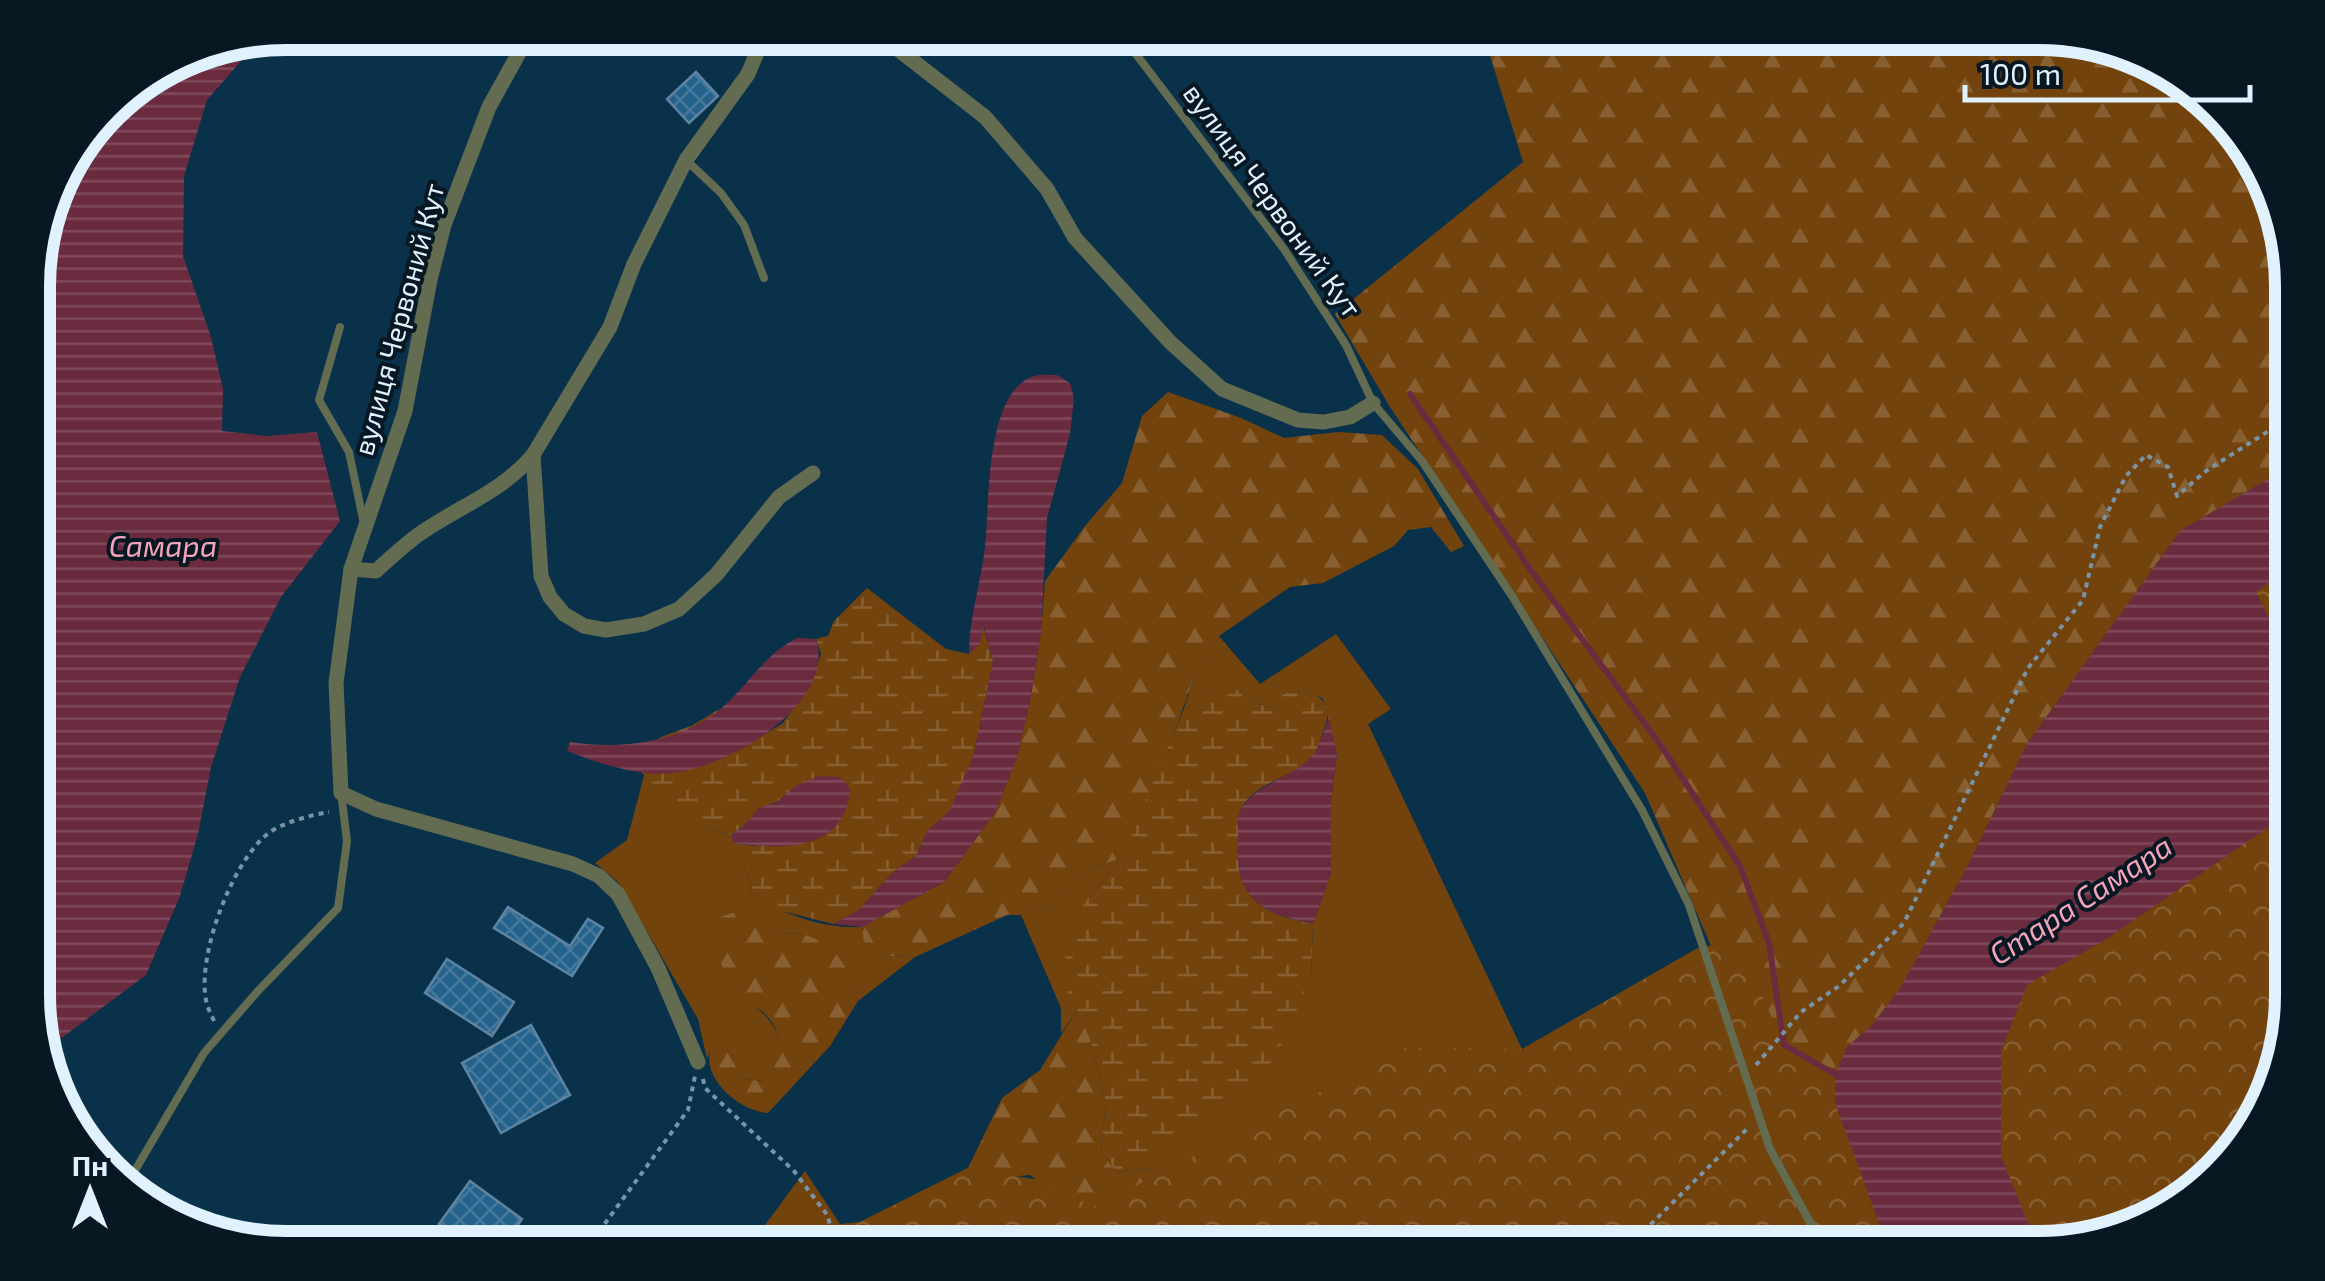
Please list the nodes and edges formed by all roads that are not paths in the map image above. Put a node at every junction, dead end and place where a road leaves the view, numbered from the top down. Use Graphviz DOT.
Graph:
graph roads {
  1 [pos="520,50"];
  2 [pos="758,50"];
  3 [pos="900,50"];
  4 [pos="1134,50"];
  5 [pos="686,160"];
  6 [pos="764,278"];
  7 [pos="340,326"];
  8 [pos="1372,403"];
  9 [pos="533,455"];
  10 [pos="812,473"];
  11 [pos="364,528"];
  12 [pos="351,568"];
  13 [pos="342,802"];
  14 [pos="698,1062"];
  15 [pos="140,1162"];
  16 [pos="1814,1230"];
  1 -- 11 [label="street, вулиця Червоний Кут"];
  2 -- 5 [label="street"];
  3 -- 8 [label="street"];
  4 -- 8 [label="lane, вулиця Червоний Кут"];
  5 -- 6 [label="lane"];
  5 -- 9 [label="street"];
  7 -- 11 [label="lane"];
  8 -- 16 [label="lane, вулиця Червоний Кут"];
  9 -- 10 [label="street"];
  9 -- 12 [label="street"];
  11 -- 12 [label="street, вулиця Червоний Кут"];
  12 -- 13 [label="street, вулиця Червоний Кут"];
  13 -- 14 [label="street"];
  13 -- 15 [label="lane"];
}
